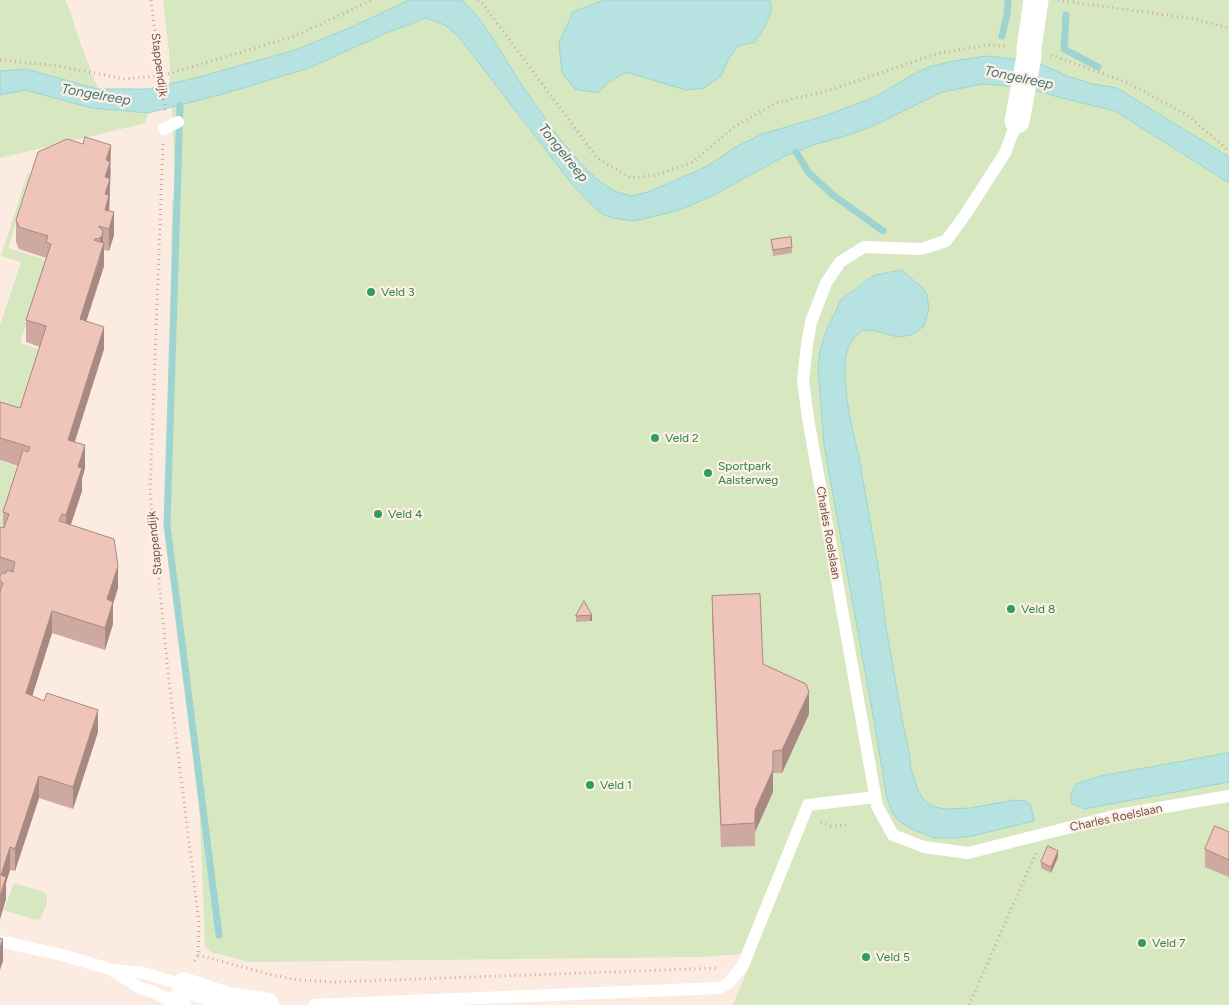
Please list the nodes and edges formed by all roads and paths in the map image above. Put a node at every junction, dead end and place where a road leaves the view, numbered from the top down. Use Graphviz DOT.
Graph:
graph roads {
  1 [pos="150,0"];
  2 [pos="372,0"];
  3 [pos="478,0"];
  4 [pos="1036,0"];
  5 [pos="1057,0"];
  6 [pos="1229,24"];
  7 [pos="1222,26"];
  8 [pos="1229,28"];
  9 [pos="1029,52"];
  10 [pos="0,60"];
  11 [pos="160,76"];
  12 [pos="1017,121"];
  13 [pos="178,122"];
  14 [pos="164,129"];
  15 [pos="1229,151"];
  16 [pos="1229,796"];
  17 [pos="875,797"];
  18 [pos="805,814"];
  19 [pos="850,825"];
  20 [pos="1045,834"];
  21 [pos="0,940"];
  22 [pos="743,965"];
  23 [pos="113,970"];
  24 [pos="179,998"];
  25 [pos="223,1002"];
  26 [pos="267,1005"];
  27 [pos="314,1005"];
  28 [pos="969,1005"];
  1 -- 11 [label="path, Stappendijk"];
  2 -- 11 [label="path"];
  3 -- 9 [label="path"];
  4 -- 9 [label="street, Charles Roelslaan"];
  5 -- 7 [label="path"];
  6 -- 7 [label="path"];
  7 -- 8 [label="path"];
  9 -- 12 [label="street, Charles Roelslaan"];
  9 -- 15 [label="path"];
  10 -- 11 [label="path"];
  11 -- 14 [label="path, Stappendijk"];
  12 -- 17 [label="lane, Charles Roelslaan"];
  13 -- 14 [label="lane"];
  14 -- 22 [label="path, Stappendijk"];
  16 -- 20 [label="lane, Charles Roelslaan"];
  17 -- 18 [label="lane"];
  17 -- 20 [label="lane, Charles Roelslaan"];
  18 -- 19 [label="path"];
  18 -- 22 [label="lane"];
  20 -- 28 [label="path"];
  21 -- 23 [label="lane"];
  22 -- 27 [label="lane"];
  23 -- 24 [label="lane"];
  23 -- 24 [label="lane"];
  24 -- 25 [label="street"];
  25 -- 26 [label="street"];
}
